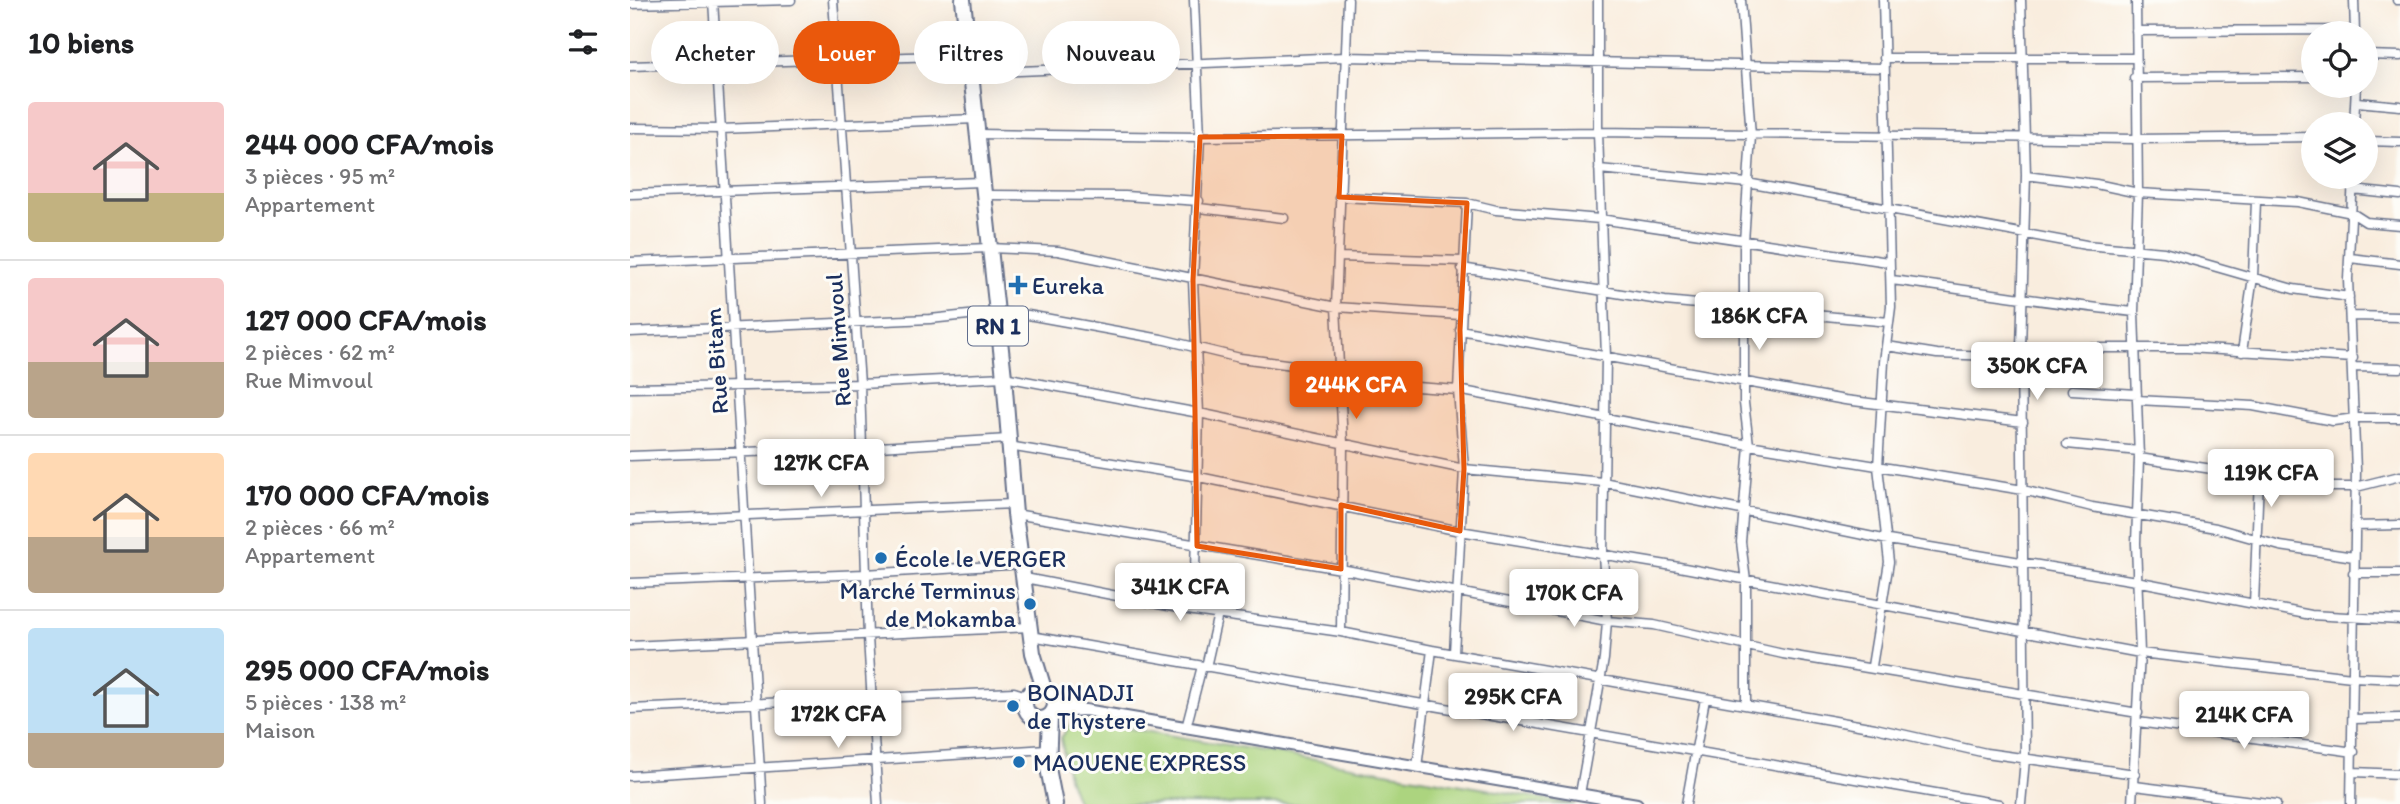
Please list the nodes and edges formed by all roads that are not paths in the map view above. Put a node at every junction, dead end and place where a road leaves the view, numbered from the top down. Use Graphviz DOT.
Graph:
graph roads {
  1 [pos="791,0"];
  2 [pos="833,0"];
  3 [pos="963,0"];
  4 [pos="1194,0"];
  5 [pos="1348,0"];
  6 [pos="1598,0"];
  7 [pos="1741,0"];
  8 [pos="1883,0"];
  9 [pos="2021,0"];
  10 [pos="2136,0"];
  11 [pos="2354,0"];
  12 [pos="713,1"];
  13 [pos="630,4"];
  14 [pos="714,21"];
  15 [pos="835,21"];
  16 [pos="965,21"];
  17 [pos="2355,21"];
  18 [pos="2136,31"];
  19 [pos="2301,32"];
  20 [pos="2378,55"];
  21 [pos="2023,56"];
  22 [pos="2400,56"];
  23 [pos="1345,57"];
  24 [pos="1884,58"];
  25 [pos="2135,58"];
  26 [pos="1198,62"];
  27 [pos="1597,62"];
  28 [pos="651,65"];
  29 [pos="630,66"];
  30 [pos="1745,66"];
  31 [pos="1884,68"];
  32 [pos="1028,70"];
  33 [pos="2301,77"];
  34 [pos="2134,78"];
  35 [pos="718,84"];
  36 [pos="839,84"];
  37 [pos="972,84"];
  38 [pos="2357,98"];
  39 [pos="2357,102"];
  40 [pos="2400,106"];
  41 [pos="2356,112"];
  42 [pos="842,125"];
  43 [pos="977,126"];
  44 [pos="630,128"];
  45 [pos="721,129"];
  46 [pos="1598,132"];
  47 [pos="1887,134"];
  48 [pos="1342,136"];
  49 [pos="1751,136"];
  50 [pos="2025,137"];
  51 [pos="2301,137"];
  52 [pos="1200,138"];
  53 [pos="2135,139"];
  54 [pos="2378,141"];
  55 [pos="2400,142"];
  56 [pos="1599,169"];
  57 [pos="2026,176"];
  58 [pos="1747,183"];
  59 [pos="846,185"];
  60 [pos="725,189"];
  61 [pos="984,189"];
  62 [pos="2353,190"];
  63 [pos="2138,193"];
  64 [pos="630,194"];
  65 [pos="2400,195"];
  66 [pos="1339,197"];
  67 [pos="2256,201"];
  68 [pos="1466,203"];
  69 [pos="1199,204"];
  70 [pos="1888,209"];
  71 [pos="2352,213"];
  72 [pos="1284,218"];
  73 [pos="1601,219"];
  74 [pos="2400,225"];
  75 [pos="2023,232"];
  76 [pos="1744,242"];
  77 [pos="989,248"];
  78 [pos="2137,249"];
  79 [pos="851,252"];
  80 [pos="1339,257"];
  81 [pos="2350,258"];
  82 [pos="729,259"];
  83 [pos="630,262"];
  84 [pos="1888,262"];
  85 [pos="1463,264"];
  86 [pos="2400,264"];
  87 [pos="2253,277"];
  88 [pos="1193,280"];
  89 [pos="1891,280"];
  90 [pos="1605,292"];
  91 [pos="2023,297"];
  92 [pos="2349,297"];
  93 [pos="1336,307"];
  94 [pos="1745,309"];
  95 [pos="997,312"];
  96 [pos="2134,312"];
  97 [pos="1460,316"];
  98 [pos="2351,316"];
  99 [pos="2400,317"];
  100 [pos="856,321"];
  101 [pos="1889,322"];
  102 [pos="733,326"];
  103 [pos="1460,330"];
  104 [pos="630,332"];
  105 [pos="1887,346"];
  106 [pos="2135,347"];
  107 [pos="1195,349"];
  108 [pos="2242,352"];
  109 [pos="2022,353"];
  110 [pos="1606,357"];
  111 [pos="2353,363"];
  112 [pos="2400,368"];
  113 [pos="1339,371"];
  114 [pos="1004,377"];
  115 [pos="1744,381"];
  116 [pos="860,384"];
  117 [pos="737,387"];
  118 [pos="630,388"];
  119 [pos="1458,390"];
  120 [pos="2072,390"];
  121 [pos="2137,397"];
  122 [pos="1881,403"];
  123 [pos="1199,413"];
  124 [pos="1606,418"];
  125 [pos="2355,418"];
  126 [pos="2400,418"];
  127 [pos="2023,422"];
  128 [pos="1008,442"];
  129 [pos="1343,443"];
  130 [pos="2067,444"];
  131 [pos="1749,445"];
  132 [pos="863,448"];
  133 [pos="741,453"];
  134 [pos="2139,454"];
  135 [pos="630,456"];
  136 [pos="1878,467"];
  137 [pos="1464,469"];
  138 [pos="2400,476"];
  139 [pos="1199,477"];
  140 [pos="2259,478"];
  141 [pos="1603,482"];
  142 [pos="2356,487"];
  143 [pos="2023,490"];
  144 [pos="1341,505"];
  145 [pos="1014,509"];
  146 [pos="864,512"];
  147 [pos="1744,512"];
  148 [pos="2137,513"];
  149 [pos="743,516"];
  150 [pos="630,520"];
  151 [pos="2400,525"];
  152 [pos="2355,526"];
  153 [pos="1460,531"];
  154 [pos="2255,538"];
  155 [pos="1888,540"];
  156 [pos="1197,546"];
  157 [pos="1603,554"];
  158 [pos="2354,557"];
  159 [pos="2023,563"];
  160 [pos="1340,569"];
  161 [pos="1024,571"];
  162 [pos="2353,573"];
  163 [pos="2400,573"];
  164 [pos="866,574"];
  165 [pos="748,579"];
  166 [pos="1746,581"];
  167 [pos="2136,581"];
  168 [pos="630,583"];
  169 [pos="1460,591"];
  170 [pos="2254,604"];
  171 [pos="1883,606"];
  172 [pos="1194,611"];
  173 [pos="1218,614"];
  174 [pos="2353,620"];
  175 [pos="2400,620"];
  176 [pos="1607,621"];
  177 [pos="1030,631"];
  178 [pos="1341,632"];
  179 [pos="2022,632"];
  180 [pos="868,637"];
  181 [pos="750,640"];
  182 [pos="630,646"];
  183 [pos="1747,646"];
  184 [pos="1432,650"];
  185 [pos="1454,653"];
  186 [pos="2140,653"];
  187 [pos="1872,666"];
  188 [pos="1204,667"];
  189 [pos="2352,677"];
  190 [pos="2400,679"];
  191 [pos="1600,681"];
  192 [pos="2023,694"];
  193 [pos="870,699"];
  194 [pos="1704,699"];
  195 [pos="755,701"];
  196 [pos="1043,701"];
  197 [pos="1427,702"];
  198 [pos="1746,705"];
  199 [pos="630,709"];
  200 [pos="1029,716"];
  201 [pos="2138,718"];
  202 [pos="2400,718"];
  203 [pos="2353,719"];
  204 [pos="1186,728"];
  205 [pos="1590,733"];
  206 [pos="1047,747"];
  207 [pos="1693,751"];
  208 [pos="2354,752"];
  209 [pos="2025,759"];
  210 [pos="875,762"];
  211 [pos="1417,767"];
  212 [pos="760,770"];
  213 [pos="2354,772"];
  214 [pos="2135,774"];
  215 [pos="2400,774"];
  216 [pos="630,776"];
  217 [pos="2135,786"];
  218 [pos="1580,794"];
  219 [pos="762,804"];
  220 [pos="878,804"];
  221 [pos="1055,804"];
  222 [pos="1637,804"];
  223 [pos="1686,804"];
  224 [pos="1999,804"];
  225 [pos="2021,804"];
  226 [pos="2132,804"];
  227 [pos="2276,804"];
  228 [pos="2351,804"];
  1 -- 12 [label="street"];
  2 -- 15 [label="street, Rue Mimvoul"];
  3 -- 16 [label="highway, RN 1"];
  4 -- 26 [label="street"];
  5 -- 23 [label="street"];
  6 -- 27 [label="street"];
  7 -- 30 [label="street"];
  8 -- 24 [label="street"];
  9 -- 21 [label="street"];
  10 -- 18 [label="street"];
  11 -- 17 [label="street"];
  12 -- 13 [label="street"];
  12 -- 14 [label="street, Rue Bitam"];
  18 -- 19 [label="street"];
  18 -- 25 [label="street"];
  20 -- 22 [label="street"];
  21 -- 24 [label="street"];
  21 -- 25 [label="street"];
  21 -- 50 [label="street"];
  23 -- 26 [label="street"];
  23 -- 27 [label="street"];
  23 -- 48 [label="street"];
  24 -- 31 [label="street"];
  25 -- 34 [label="street"];
  26 -- 32 [label="street"];
  26 -- 52 [label="street"];
  27 -- 30 [label="street"];
  27 -- 46 [label="street"];
  28 -- 29 [label="street"];
  30 -- 31 [label="street"];
  30 -- 49 [label="street"];
  31 -- 47 [label="street"];
  33 -- 34 [label="street"];
  34 -- 53 [label="street"];
  35 -- 45 [label="street, Rue Bitam"];
  36 -- 42 [label="street, Rue Mimvoul"];
  37 -- 43 [label="highway, RN 1"];
  38 -- 39 [label="street"];
  39 -- 40 [label="street"];
  39 -- 41 [label="street"];
  42 -- 43 [label="street"];
  42 -- 45 [label="street"];
  42 -- 59 [label="street, Rue Mimvoul"];
  43 -- 52 [label="street"];
  43 -- 61 [label="highway, RN 1"];
  44 -- 45 [label="street"];
  45 -- 60 [label="street, Rue Bitam"];
  46 -- 48 [label="street"];
  46 -- 49 [label="street"];
  46 -- 56 [label="street"];
  47 -- 49 [label="street"];
  47 -- 50 [label="street"];
  47 -- 70 [label="street"];
  48 -- 52 [label="street"];
  48 -- 66 [label="street"];
  49 -- 58 [label="street"];
  50 -- 53 [label="street"];
  50 -- 57 [label="street"];
  51 -- 53 [label="street"];
  52 -- 69 [label="street"];
  53 -- 63 [label="street"];
  54 -- 55 [label="street"];
  56 -- 58 [label="street"];
  56 -- 73 [label="street"];
  57 -- 63 [label="street"];
  57 -- 75 [label="street"];
  58 -- 70 [label="street"];
  58 -- 76 [label="street"];
  59 -- 60 [label="street"];
  59 -- 61 [label="street"];
  59 -- 79 [label="street, Rue Mimvoul"];
  60 -- 64 [label="street"];
  60 -- 82 [label="street, Rue Bitam"];
  61 -- 69 [label="street"];
  61 -- 77 [label="highway, RN 1"];
  62 -- 65 [label="street"];
  62 -- 71 [label="street"];
  63 -- 67 [label="street"];
  63 -- 78 [label="street"];
  66 -- 68 [label="street"];
  66 -- 80 [label="street"];
  67 -- 71 [label="street"];
  67 -- 87 [label="street"];
  68 -- 73 [label="street"];
  68 -- 85 [label="street"];
  69 -- 72 [label="street"];
  69 -- 88 [label="street"];
  70 -- 75 [label="street"];
  70 -- 84 [label="street"];
  71 -- 74 [label="street"];
  71 -- 81 [label="street"];
  73 -- 76 [label="street"];
  73 -- 90 [label="street"];
  75 -- 78 [label="street"];
  75 -- 91 [label="street"];
  76 -- 84 [label="street"];
  76 -- 94 [label="street"];
  77 -- 79 [label="street"];
  77 -- 88 [label="street"];
  77 -- 95 [label="highway, RN 1"];
  78 -- 87 [label="street"];
  78 -- 96 [label="street"];
  79 -- 82 [label="street"];
  79 -- 100 [label="street, Rue Mimvoul"];
  80 -- 85 [label="street"];
  80 -- 93 [label="street"];
  81 -- 86 [label="street"];
  81 -- 92 [label="street"];
  82 -- 83 [label="street"];
  82 -- 102 [label="street, Rue Bitam"];
  84 -- 89 [label="street"];
  85 -- 90 [label="street"];
  85 -- 97 [label="street"];
  87 -- 92 [label="street"];
  87 -- 108 [label="street"];
  88 -- 93 [label="street"];
  88 -- 107 [label="street"];
  89 -- 91 [label="street"];
  89 -- 101 [label="street"];
  90 -- 94 [label="street"];
  90 -- 110 [label="street"];
  91 -- 96 [label="street"];
  91 -- 109 [label="street"];
  92 -- 98 [label="street"];
  93 -- 97 [label="street"];
  93 -- 113 [label="street"];
  94 -- 101 [label="street"];
  94 -- 115 [label="street"];
  95 -- 100 [label="street"];
  95 -- 107 [label="street"];
  95 -- 114 [label="highway, RN 1"];
  96 -- 106 [label="street"];
  97 -- 103 [label="street"];
  98 -- 99 [label="street"];
  98 -- 111 [label="street"];
  100 -- 102 [label="street"];
  100 -- 116 [label="street, Rue Mimvoul"];
  101 -- 105 [label="street"];
  102 -- 104 [label="street"];
  102 -- 117 [label="street, Rue Bitam"];
  103 -- 110 [label="street"];
  103 -- 119 [label="street"];
  105 -- 109 [label="street"];
  105 -- 122 [label="street"];
  106 -- 108 [label="street"];
  106 -- 109 [label="street"];
  106 -- 121 [label="street"];
  107 -- 113 [label="street"];
  107 -- 123 [label="street"];
  108 -- 111 [label="street"];
  109 -- 127 [label="street"];
  110 -- 115 [label="street"];
  110 -- 124 [label="street"];
  111 -- 112 [label="street"];
  111 -- 125 [label="street"];
  113 -- 119 [label="street"];
  113 -- 129 [label="street"];
  114 -- 116 [label="street"];
  114 -- 123 [label="street"];
  114 -- 128 [label="highway, RN 1"];
  115 -- 122 [label="street"];
  115 -- 131 [label="street"];
  116 -- 117 [label="street"];
  116 -- 132 [label="street, Rue Mimvoul"];
  117 -- 118 [label="street"];
  117 -- 133 [label="street, Rue Bitam"];
  119 -- 124 [label="street"];
  119 -- 137 [label="street"];
  120 -- 121 [label="street"];
  121 -- 125 [label="street"];
  121 -- 134 [label="street"];
  122 -- 127 [label="street"];
  122 -- 136 [label="street"];
  123 -- 129 [label="street"];
  123 -- 139 [label="street"];
  124 -- 131 [label="street"];
  124 -- 141 [label="street"];
  125 -- 126 [label="street"];
  125 -- 142 [label="street"];
  127 -- 143 [label="street"];
  128 -- 132 [label="street"];
  128 -- 139 [label="street"];
  128 -- 145 [label="highway, RN 1"];
  129 -- 137 [label="street"];
  129 -- 144 [label="street"];
  130 -- 134 [label="street"];
  131 -- 136 [label="street"];
  131 -- 147 [label="street"];
  132 -- 133 [label="street"];
  132 -- 146 [label="street, Rue Mimvoul"];
  133 -- 135 [label="street"];
  133 -- 149 [label="street, Rue Bitam"];
  134 -- 140 [label="street"];
  134 -- 148 [label="street"];
  136 -- 143 [label="street"];
  136 -- 155 [label="street"];
  137 -- 141 [label="street"];
  137 -- 153 [label="street"];
  138 -- 142 [label="street"];
  139 -- 144 [label="street"];
  139 -- 156 [label="street"];
  140 -- 142 [label="street"];
  140 -- 154 [label="street"];
  141 -- 147 [label="street"];
  141 -- 157 [label="street"];
  142 -- 152 [label="street"];
  143 -- 148 [label="street"];
  143 -- 159 [label="street"];
  144 -- 153 [label="street"];
  144 -- 160 [label="street"];
  145 -- 146 [label="street"];
  145 -- 156 [label="street"];
  145 -- 161 [label="highway, RN 1"];
  146 -- 149 [label="street"];
  146 -- 164 [label="street, Rue Mimvoul"];
  147 -- 155 [label="street"];
  147 -- 166 [label="street"];
  148 -- 154 [label="street"];
  148 -- 167 [label="street"];
  149 -- 150 [label="street"];
  149 -- 165 [label="street, Rue Bitam"];
  151 -- 152 [label="street"];
  152 -- 158 [label="street"];
  153 -- 157 [label="street"];
  153 -- 169 [label="street"];
  154 -- 158 [label="street"];
  154 -- 170 [label="street"];
  155 -- 159 [label="street"];
  155 -- 171 [label="street"];
  156 -- 160 [label="street"];
  156 -- 172 [label="street"];
  157 -- 166 [label="street"];
  157 -- 176 [label="street"];
  158 -- 162 [label="street"];
  159 -- 167 [label="street"];
  159 -- 179 [label="street"];
  160 -- 169 [label="street"];
  160 -- 178 [label="street"];
  161 -- 164 [label="street"];
  161 -- 172 [label="street"];
  161 -- 177 [label="highway, RN 1"];
  162 -- 163 [label="street"];
  162 -- 174 [label="street"];
  164 -- 165 [label="street"];
  164 -- 180 [label="street, Rue Mimvoul"];
  165 -- 168 [label="street"];
  165 -- 181 [label="street, Rue Bitam"];
  166 -- 171 [label="street"];
  166 -- 183 [label="street"];
  167 -- 170 [label="street"];
  167 -- 186 [label="street"];
  169 -- 176 [label="street"];
  169 -- 185 [label="street"];
  170 -- 174 [label="street"];
  171 -- 179 [label="street"];
  171 -- 187 [label="street"];
  172 -- 173 [label="street"];
  173 -- 178 [label="street"];
  173 -- 188 [label="street"];
  174 -- 175 [label="street"];
  174 -- 189 [label="street"];
  176 -- 183 [label="street"];
  176 -- 191 [label="street"];
  177 -- 180 [label="street"];
  177 -- 188 [label="street"];
  177 -- 196 [label="highway, RN 1"];
  178 -- 184 [label="street"];
  179 -- 186 [label="street"];
  179 -- 192 [label="street"];
  180 -- 181 [label="street"];
  180 -- 193 [label="street, Rue Mimvoul"];
  181 -- 182 [label="street"];
  181 -- 195 [label="street, Rue Bitam"];
  183 -- 187 [label="street"];
  183 -- 198 [label="street"];
  184 -- 185 [label="street"];
  184 -- 197 [label="street"];
  185 -- 191 [label="street"];
  186 -- 189 [label="street"];
  186 -- 201 [label="street"];
  187 -- 192 [label="street"];
  188 -- 197 [label="street"];
  188 -- 204 [label="street"];
  189 -- 190 [label="street"];
  189 -- 203 [label="street"];
  191 -- 194 [label="street"];
  191 -- 205 [label="street"];
  192 -- 201 [label="street"];
  192 -- 209 [label="street"];
  193 -- 195 [label="street"];
  193 -- 196 [label="street"];
  193 -- 210 [label="street, Rue Mimvoul"];
  194 -- 198 [label="street"];
  194 -- 207 [label="street"];
  195 -- 199 [label="street"];
  195 -- 212 [label="street, Rue Bitam"];
  196 -- 200 [label="highway"];
  196 -- 200 [label="highway"];
  196 -- 204 [label="street"];
  196 -- 206 [label="highway, RN 1"];
  197 -- 205 [label="street"];
  197 -- 211 [label="street"];
  198 -- 209 [label="street"];
  200 -- 206 [label="highway, RN 1"];
  201 -- 208 [label="street"];
  201 -- 214 [label="street"];
  202 -- 203 [label="street"];
  203 -- 208 [label="street"];
  204 -- 211 [label="street"];
  205 -- 207 [label="street"];
  205 -- 218 [label="street"];
  206 -- 210 [label="street"];
  206 -- 221 [label="highway, RN 1"];
  207 -- 223 [label="street"];
  207 -- 224 [label="street"];
  208 -- 213 [label="street"];
  209 -- 214 [label="street"];
  209 -- 225 [label="street"];
  210 -- 212 [label="street"];
  210 -- 220 [label="street, Rue Mimvoul"];
  211 -- 218 [label="street"];
  212 -- 216 [label="street"];
  212 -- 219 [label="street, Rue Bitam"];
  213 -- 215 [label="street"];
  213 -- 228 [label="street"];
  214 -- 217 [label="street"];
  217 -- 226 [label="street"];
  217 -- 227 [label="street"];
  218 -- 222 [label="street"];
}
